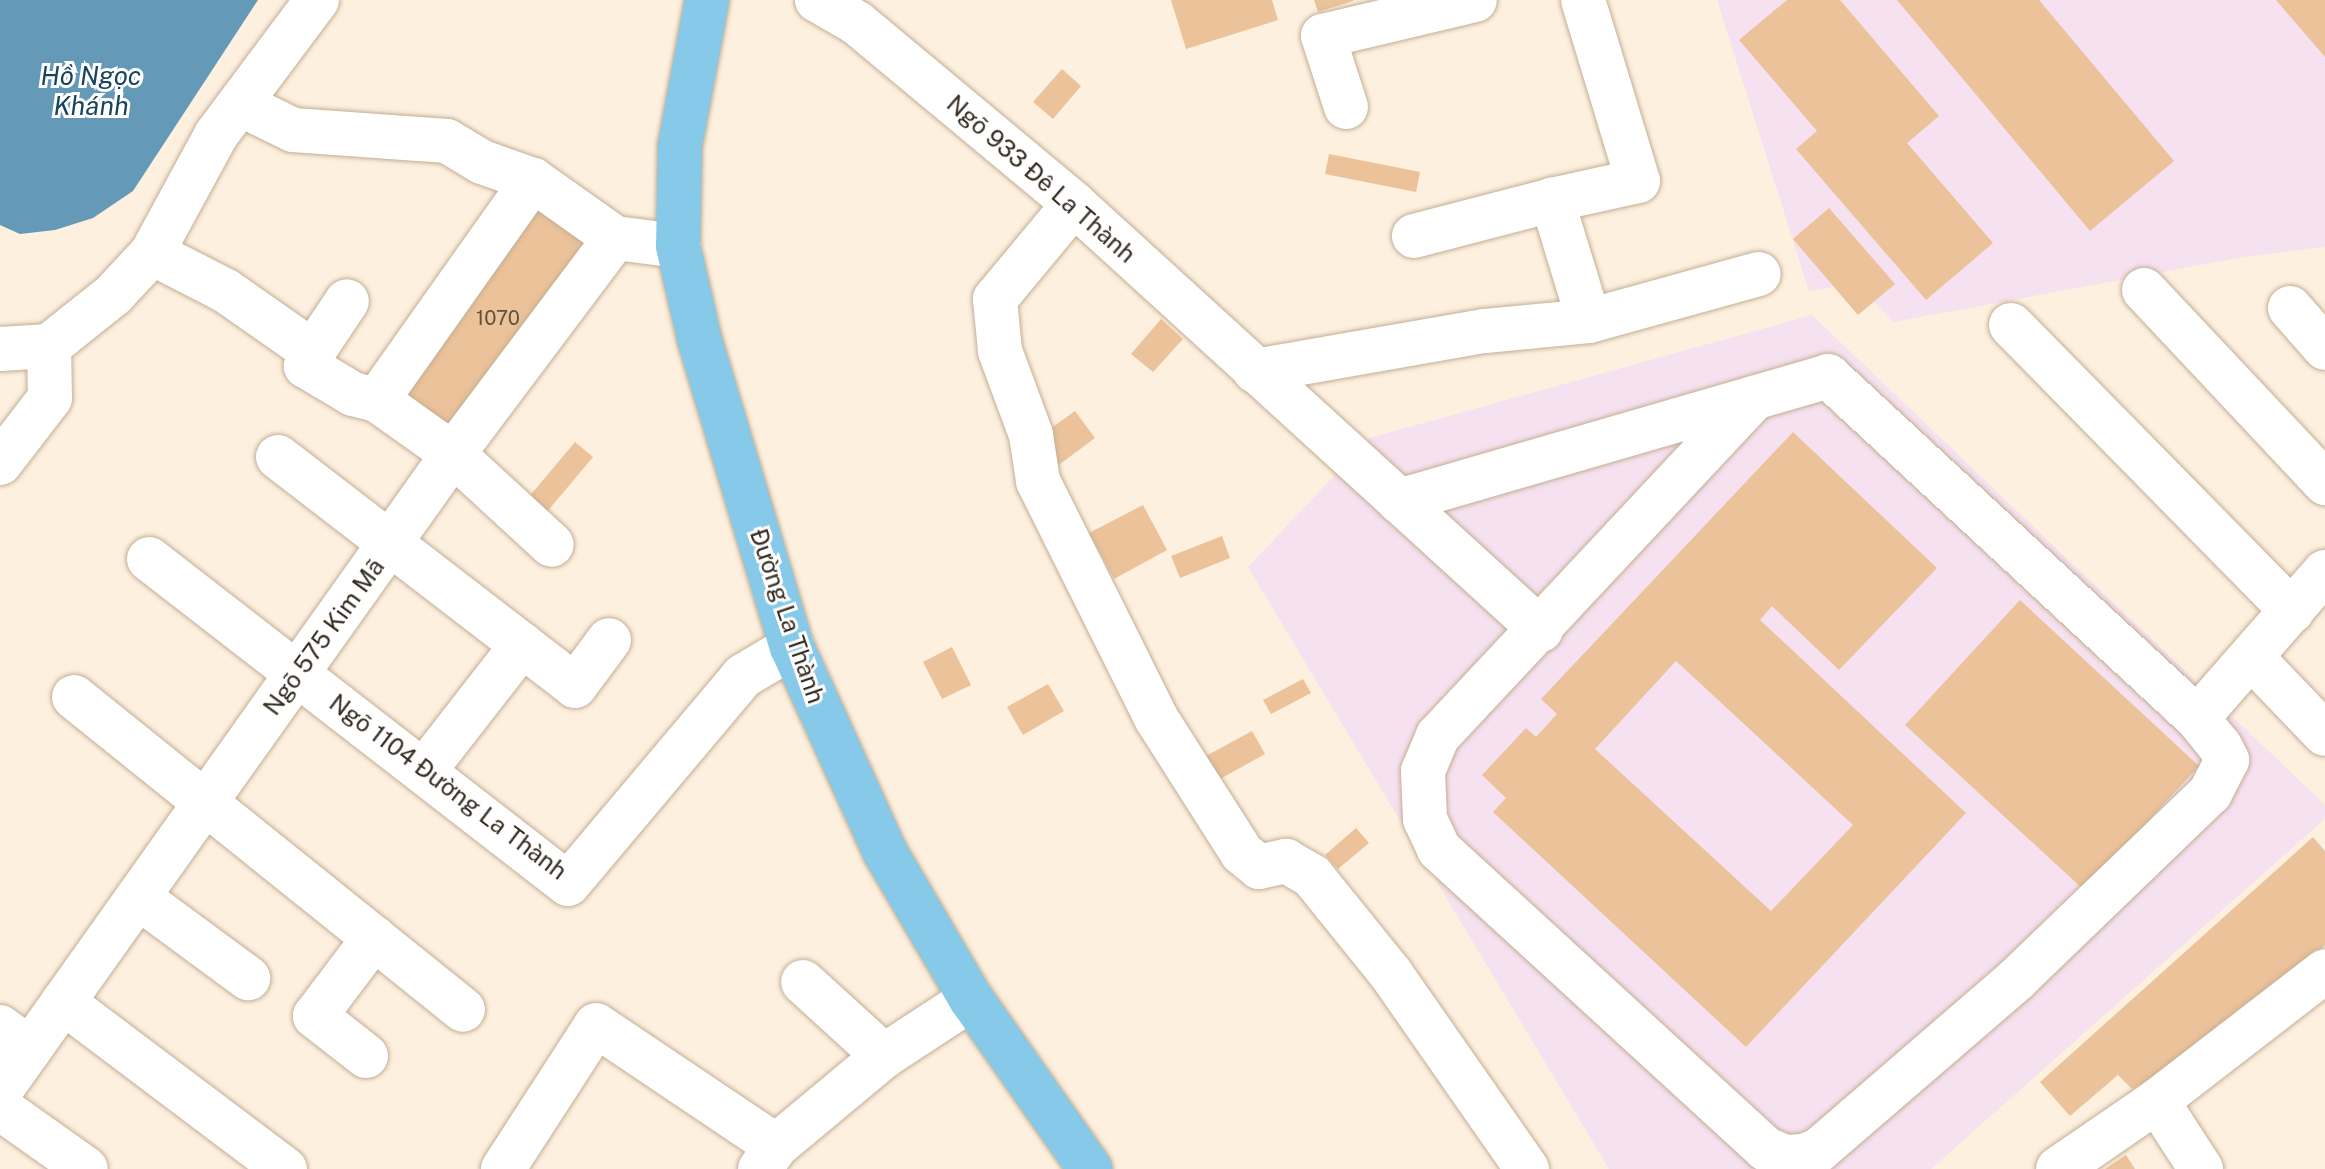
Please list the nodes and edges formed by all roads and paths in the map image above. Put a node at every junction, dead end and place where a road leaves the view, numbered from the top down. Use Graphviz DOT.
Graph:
graph roads {
  1 [pos="317,0"];
  2 [pos="707,0"];
  3 [pos="817,0"];
  4 [pos="1475,0"];
  5 [pos="1583,0"];
  6 [pos="240,104"];
  7 [pos="1346,107"];
  8 [pos="533,180"];
  9 [pos="1552,200"];
  10 [pos="1074,204"];
  11 [pos="1414,236"];
  12 [pos="615,238"];
  13 [pos="678,246"];
  14 [pos="152,253"];
  15 [pos="1759,274"];
  16 [pos="2144,290"];
  17 [pos="347,301"];
  18 [pos="2290,308"];
  19 [pos="1589,321"];
  20 [pos="2011,325"];
  21 [pos="49,346"];
  22 [pos="2325,348"];
  23 [pos="0,349"];
  24 [pos="313,352"];
  25 [pos="1255,371"];
  26 [pos="1754,398"];
  27 [pos="377,400"];
  28 [pos="453,454"];
  29 [pos="278,457"];
  30 [pos="0,463"];
  31 [pos="2325,483"];
  32 [pos="1399,501"];
  33 [pos="391,544"];
  34 [pos="552,545"];
  35 [pos="149,559"];
  36 [pos="2325,572"];
  37 [pos="2292,611"];
  38 [pos="1541,630"];
  39 [pos="609,640"];
  40 [pos="522,645"];
  41 [pos="792,647"];
  42 [pos="2252,658"];
  43 [pos="297,674"];
  44 [pos="74,697"];
  45 [pos="2197,718"];
  46 [pos="2325,734"];
  47 [pos="424,771"];
  48 [pos="206,803"];
  49 [pos="138,897"];
  50 [pos="374,938"];
  51 [pos="2325,971"];
  52 [pos="248,978"];
  53 [pos="803,982"];
  54 [pos="971,999"];
  55 [pos="63,1002"];
  56 [pos="463,1010"];
  57 [pos="15,1038"];
  58 [pos="366,1056"];
  59 [pos="884,1056"];
  60 [pos="0,1091"];
  61 [pos="2157,1101"];
  62 [pos="0,1108"];
  63 [pos="768,1157"];
  64 [pos="522,1161"];
  65 [pos="86,1169"];
  66 [pos="285,1169"];
  67 [pos="1090,1169"];
  68 [pos="1527,1169"];
  69 [pos="2058,1169"];
  70 [pos="2201,1169"];
  1 -- 6 [label="street"];
  2 -- 13 [label="main road, Đường La Thành"];
  3 -- 10 [label="street, Ngõ 933 Đê La Thành"];
  4 -- 7 [label="street"];
  5 -- 9 [label="street"];
  6 -- 8 [label="street"];
  6 -- 14 [label="street"];
  8 -- 12 [label="street"];
  8 -- 27 [label="street"];
  9 -- 11 [label="street"];
  9 -- 19 [label="street"];
  10 -- 25 [label="street, Ngõ 933 Đê La Thành"];
  10 -- 68 [label="street"];
  12 -- 13 [label="street"];
  12 -- 28 [label="street, Ngõ 575 Kim Mã"];
  13 -- 41 [label="main road, Đường La Thành"];
  14 -- 21 [label="street"];
  14 -- 24 [label="street"];
  15 -- 19 [label="street"];
  16 -- 31 [label="street"];
  17 -- 24 [label="street"];
  18 -- 22 [label="street"];
  19 -- 25 [label="street"];
  20 -- 37 [label="street"];
  21 -- 23 [label="street"];
  21 -- 30 [label="street"];
  24 -- 27 [label="street"];
  25 -- 32 [label="street, Ngõ 933 Đê La Thành"];
  26 -- 32 [label="street"];
  26 -- 38 [label="street"];
  26 -- 45 [label="street"];
  27 -- 28 [label="street"];
  28 -- 33 [label="street, Ngõ 575 Kim Mã"];
  28 -- 34 [label="street"];
  29 -- 33 [label="street"];
  32 -- 38 [label="street, Ngõ 933 Đê La Thành"];
  33 -- 40 [label="street"];
  33 -- 43 [label="street, Ngõ 575 Kim Mã"];
  35 -- 43 [label="street, Ngõ 1104 Đường La Thành"];
  36 -- 37 [label="street"];
  37 -- 42 [label="street"];
  38 -- 45 [label="street"];
  39 -- 40 [label="street"];
  40 -- 47 [label="street"];
  41 -- 47 [label="street, Ngõ 1104 Đường La Thành"];
  41 -- 54 [label="main road, Đường La Thành"];
  42 -- 45 [label="street"];
  42 -- 46 [label="street"];
  43 -- 47 [label="street, Ngõ 1104 Đường La Thành"];
  43 -- 48 [label="street, Ngõ 575 Kim Mã"];
  44 -- 48 [label="street"];
  48 -- 49 [label="street, Ngõ 575 Kim Mã"];
  48 -- 50 [label="street"];
  49 -- 52 [label="street"];
  49 -- 55 [label="street, Ngõ 575 Kim Mã"];
  50 -- 56 [label="street"];
  50 -- 58 [label="street"];
  51 -- 61 [label="street"];
  53 -- 59 [label="street"];
  54 -- 59 [label="street"];
  54 -- 67 [label="main road, Đường La Thành"];
  55 -- 57 [label="street, Ngõ 575 Kim Mã"];
  55 -- 66 [label="street"];
  57 -- 60 [label="street, Ngõ 575 Kim Mã"];
  59 -- 63 [label="street"];
  61 -- 69 [label="street"];
  61 -- 70 [label="street"];
  62 -- 65 [label="street"];
  63 -- 64 [label="street"];
}
